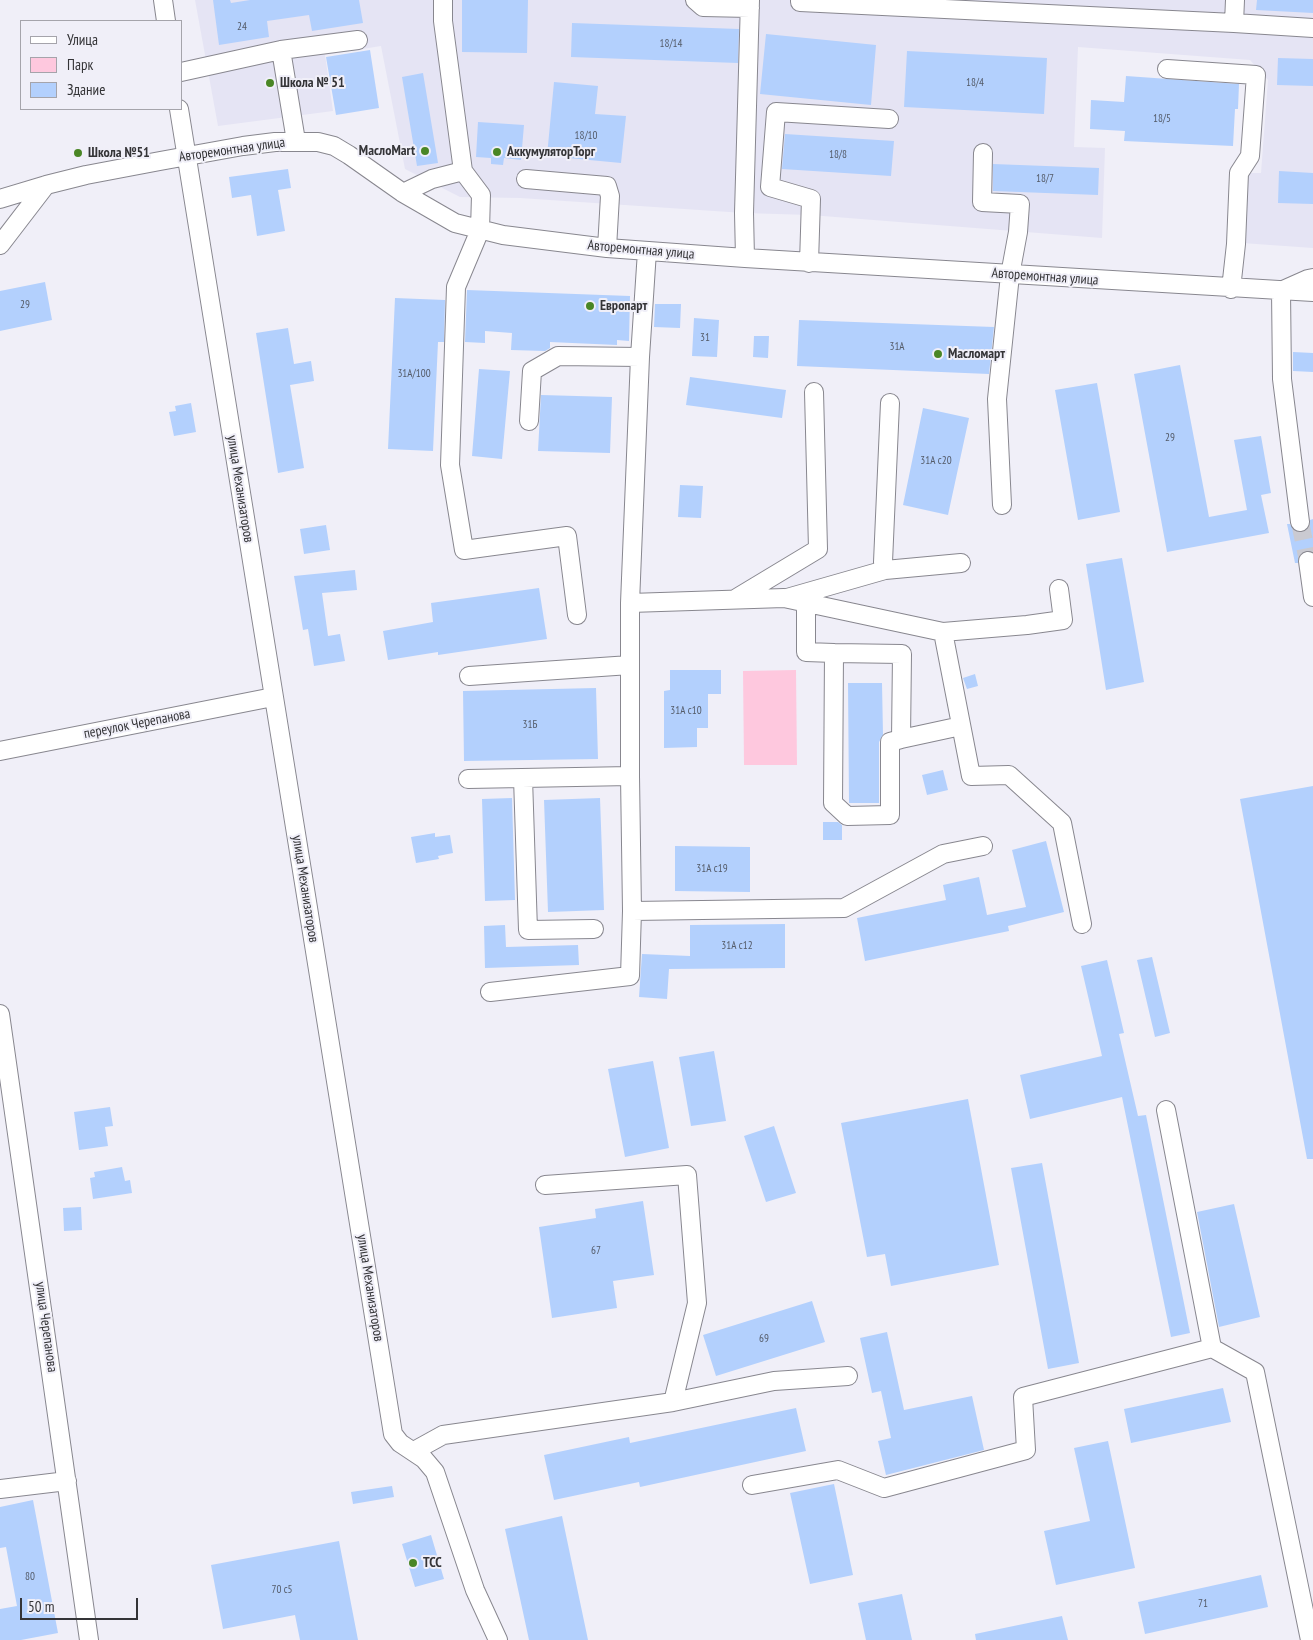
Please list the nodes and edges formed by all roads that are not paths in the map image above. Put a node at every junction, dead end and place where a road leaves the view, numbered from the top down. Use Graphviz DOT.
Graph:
graph roads {
  1 [pos="163,0"];
  2 [pos="443,0"];
  3 [pos="695,0"];
  4 [pos="800,0"];
  5 [pos="1235,0"];
  6 [pos="750,4"];
  7 [pos="166,20"];
  8 [pos="1234,24"];
  9 [pos="1313,28"];
  10 [pos="358,40"];
  11 [pos="281,50"];
  12 [pos="1167,69"];
  13 [pos="182,72"];
  14 [pos="179,110"];
  15 [pos="889,119"];
  16 [pos="296,141"];
  17 [pos="984,153"];
  18 [pos="186,156"];
  19 [pos="463,172"];
  20 [pos="526,179"];
  21 [pos="46,185"];
  22 [pos="402,193"];
  23 [pos="0,199"];
  24 [pos="480,230"];
  25 [pos="0,245"];
  26 [pos="608,248"];
  27 [pos="647,251"];
  28 [pos="744,258"];
  29 [pos="809,263"];
  30 [pos="1010,275"];
  31 [pos="1313,278"];
  32 [pos="1231,288"];
  33 [pos="1281,291"];
  34 [pos="1313,292"];
  35 [pos="640,357"];
  36 [pos="814,392"];
  37 [pos="890,403"];
  38 [pos="529,421"];
  39 [pos="1002,505"];
  40 [pos="1300,522"];
  41 [pos="1308,561"];
  42 [pos="960,564"];
  43 [pos="885,570"];
  44 [pos="1059,589"];
  45 [pos="1313,597"];
  46 [pos="784,598"];
  47 [pos="732,601"];
  48 [pos="630,603"];
  49 [pos="806,603"];
  50 [pos="577,615"];
  51 [pos="943,632"];
  52 [pos="834,653"];
  53 [pos="630,665"];
  54 [pos="469,676"];
  55 [pos="273,696"];
  56 [pos="961,726"];
  57 [pos="902,740"];
  58 [pos="0,751"];
  59 [pos="630,776"];
  60 [pos="523,778"];
  61 [pos="468,779"];
  62 [pos="983,846"];
  63 [pos="632,911"];
  64 [pos="1082,924"];
  65 [pos="594,928"];
  66 [pos="490,992"];
  67 [pos="0,1014"];
  68 [pos="1166,1110"];
  69 [pos="545,1185"];
  70 [pos="1212,1348"];
  71 [pos="848,1376"];
  72 [pos="673,1402"];
  73 [pos="414,1451"];
  74 [pos="67,1481"];
  75 [pos="752,1485"];
  76 [pos="0,1489"];
  77 [pos="89,1640"];
  78 [pos="498,1640"];
  79 [pos="1310,1640"];
  1 -- 7 [label="street"];
  2 -- 19 [label="street"];
  3 -- 6 [label="street"];
  4 -- 8 [label="street"];
  5 -- 8 [label="street"];
  6 -- 28 [label="street"];
  8 -- 9 [label="street"];
  10 -- 11 [label="street"];
  11 -- 13 [label="street"];
  11 -- 16 [label="street"];
  12 -- 32 [label="street"];
  14 -- 18 [label="street, улица Механизаторов"];
  15 -- 29 [label="street"];
  16 -- 18 [label="street, Авторемонтная улица"];
  16 -- 22 [label="street, Авторемонтная улица"];
  17 -- 30 [label="street"];
  18 -- 21 [label="street, Авторемонтная улица"];
  18 -- 55 [label="street, улица Механизаторов"];
  19 -- 22 [label="street"];
  19 -- 24 [label="street"];
  20 -- 26 [label="street"];
  21 -- 23 [label="street, Авторемонтная улица"];
  21 -- 25 [label="street"];
  22 -- 24 [label="street, Авторемонтная улица"];
  24 -- 26 [label="street, Авторемонтная улица"];
  24 -- 50 [label="street"];
  26 -- 27 [label="street, Авторемонтная улица"];
  27 -- 28 [label="street, Авторемонтная улица"];
  27 -- 35 [label="street"];
  28 -- 29 [label="street, Авторемонтная улица"];
  29 -- 30 [label="street, Авторемонтная улица"];
  30 -- 32 [label="street, Авторемонтная улица"];
  30 -- 39 [label="street"];
  31 -- 33 [label="street"];
  32 -- 33 [label="street, Авторемонтная улица"];
  33 -- 34 [label="street, Авторемонтная улица"];
  33 -- 40 [label="street"];
  35 -- 38 [label="street"];
  35 -- 48 [label="street"];
  36 -- 47 [label="street"];
  37 -- 43 [label="street"];
  41 -- 45 [label="street"];
  42 -- 43 [label="street"];
  43 -- 46 [label="street"];
  44 -- 51 [label="street"];
  46 -- 47 [label="street"];
  46 -- 49 [label="street"];
  47 -- 48 [label="street"];
  48 -- 53 [label="street"];
  49 -- 51 [label="street"];
  49 -- 52 [label="street"];
  51 -- 56 [label="street"];
  52 -- 57 [label="street"];
  52 -- 57 [label="street"];
  53 -- 54 [label="street"];
  53 -- 59 [label="street"];
  55 -- 58 [label="street, переулок Черепанова"];
  55 -- 73 [label="street, улица Механизаторов"];
  56 -- 57 [label="street"];
  56 -- 64 [label="street"];
  59 -- 60 [label="street"];
  59 -- 63 [label="street"];
  60 -- 61 [label="street"];
  60 -- 65 [label="street"];
  62 -- 63 [label="street"];
  63 -- 66 [label="street"];
  67 -- 74 [label="street, улица Черепанова"];
  68 -- 70 [label="street"];
  69 -- 72 [label="street"];
  70 -- 75 [label="street"];
  70 -- 79 [label="street"];
  71 -- 72 [label="street"];
  72 -- 73 [label="street"];
  73 -- 78 [label="street, улица Механизаторов"];
  74 -- 76 [label="street"];
  74 -- 77 [label="street, улица Черепанова"];
}
